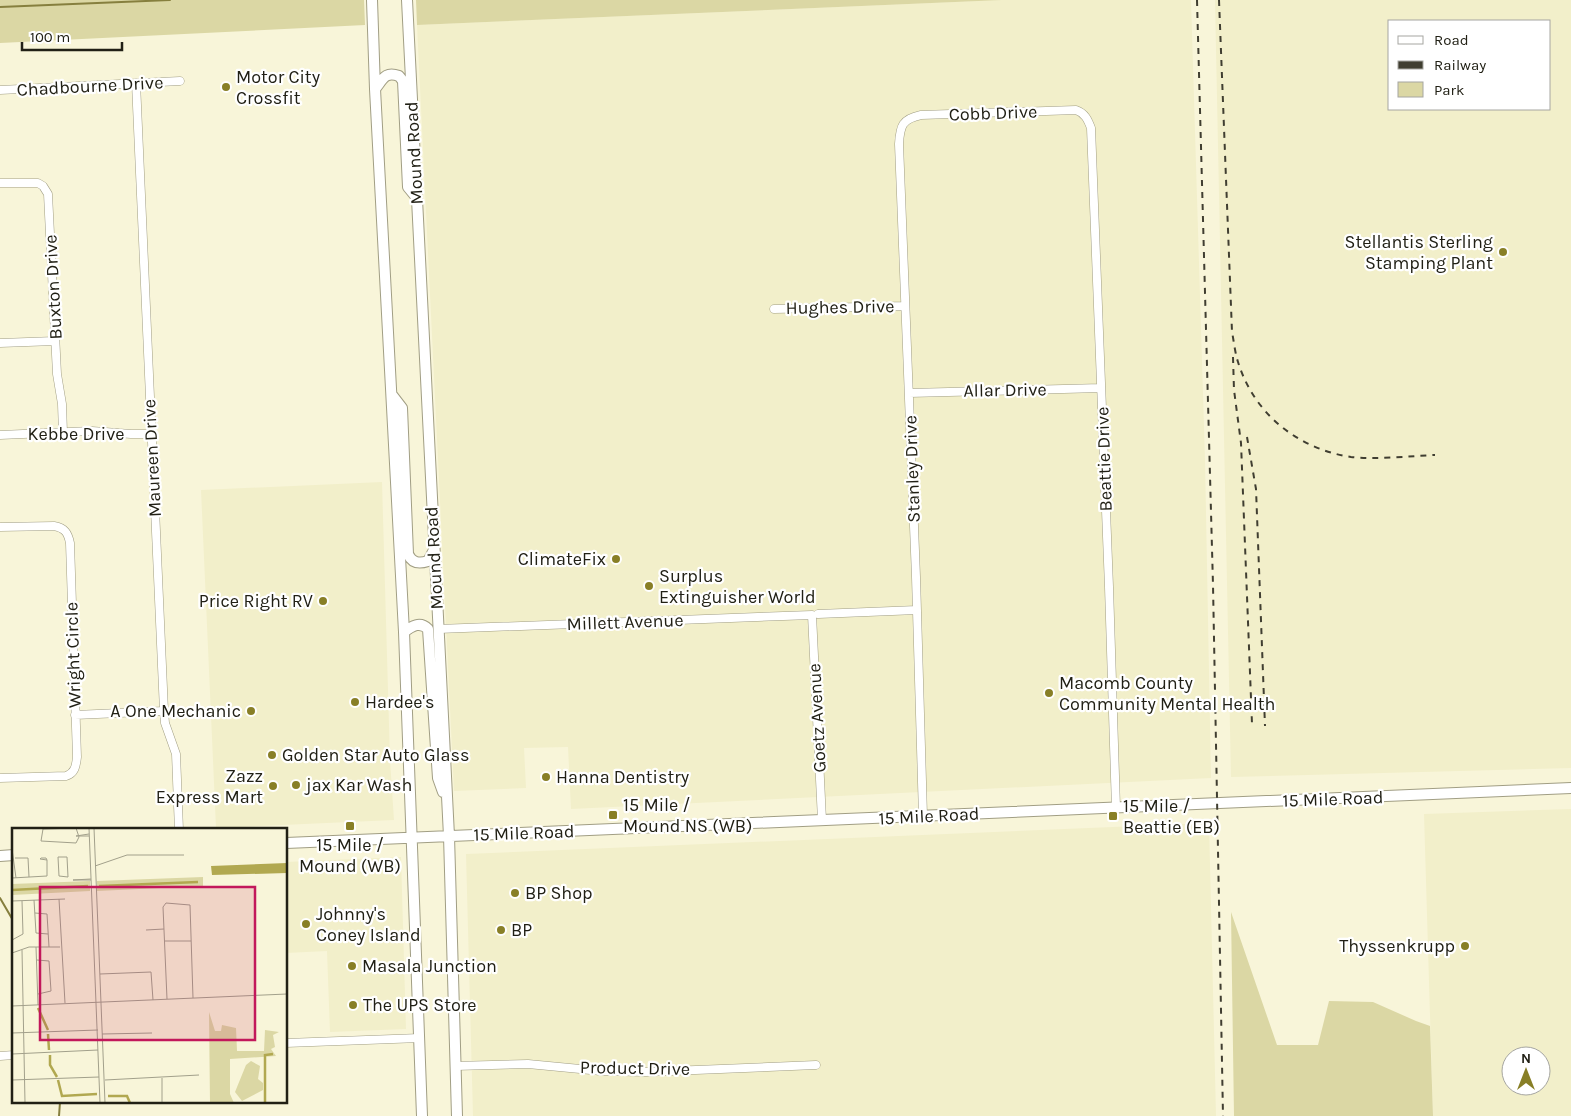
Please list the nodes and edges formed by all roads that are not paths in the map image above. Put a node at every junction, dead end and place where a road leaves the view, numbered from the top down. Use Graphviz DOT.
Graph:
graph roads {
  1 [pos="372,0"];
  2 [pos="407,0"];
  3 [pos="180,81"];
  4 [pos="136,83"];
  5 [pos="375,89"];
  6 [pos="0,90"];
  7 [pos="1083,113"];
  8 [pos="904,122"];
  9 [pos="0,183"];
  10 [pos="417,198"];
  11 [pos="905,306"];
  12 [pos="774,309"];
  13 [pos="55,341"];
  14 [pos="0,343"];
  15 [pos="1101,388"];
  16 [pos="909,393"];
  17 [pos="392,394"];
  18 [pos="63,433"];
  19 [pos="151,434"];
  20 [pos="0,435"];
  21 [pos="0,527"];
  22 [pos="434,550"];
  23 [pos="917,610"];
  24 [pos="815,615"];
  25 [pos="438,629"];
  26 [pos="404,632"];
  27 [pos="164,711"];
  28 [pos="75,715"];
  29 [pos="0,778"];
  30 [pos="1571,788"];
  31 [pos="446,803"];
  32 [pos="1116,808"];
  33 [pos="923,816"];
  34 [pos="822,820"];
  35 [pos="179,828"];
  36 [pos="449,836"];
  37 [pos="412,837"];
  38 [pos="288,843"];
  39 [pos="420,1038"];
  40 [pos="288,1043"];
  41 [pos="816,1065"];
  42 [pos="455,1066"];
  43 [pos="422,1116"];
  44 [pos="457,1116"];
  1 -- 5 [label="main road, Mound Road"];
  2 -- 10 [label="main road, Mound Road"];
  3 -- 4 [label="street, Chadbourne Drive"];
  4 -- 6 [label="street, Chadbourne Drive"];
  4 -- 19 [label="street, Maureen Drive"];
  5 -- 10 [label="main road"];
  5 -- 17 [label="main road, Mound Road"];
  7 -- 8 [label="street, Cobb Drive"];
  7 -- 15 [label="street, Beattie Drive"];
  8 -- 11 [label="street, Stanley Drive"];
  9 -- 13 [label="street, Buxton Drive"];
  10 -- 22 [label="main road, Mound Road"];
  11 -- 12 [label="street, Hughes Drive"];
  11 -- 16 [label="street, Stanley Drive"];
  13 -- 14 [label="street"];
  13 -- 18 [label="street, Buxton Drive"];
  15 -- 16 [label="street, Allar Drive"];
  15 -- 32 [label="street, Beattie Drive"];
  16 -- 23 [label="street, Stanley Drive"];
  17 -- 22 [label="main road"];
  17 -- 26 [label="main road, Mound Road"];
  18 -- 19 [label="street, Kebbe Drive"];
  18 -- 20 [label="street, Kebbe Drive"];
  19 -- 27 [label="street, Maureen Drive"];
  21 -- 28 [label="street, Wright Circle"];
  22 -- 25 [label="main road, Mound Road"];
  23 -- 24 [label="street, Millett Avenue"];
  23 -- 33 [label="street, Stanley Drive"];
  24 -- 25 [label="street, Millett Avenue"];
  24 -- 34 [label="street, Goetz Avenue"];
  25 -- 31 [label="main road, Mound Road"];
  26 -- 31 [label="main road"];
  26 -- 37 [label="main road, Mound Road"];
  27 -- 28 [label="street"];
  27 -- 35 [label="street, Maureen Drive"];
  28 -- 29 [label="street, Wright Circle"];
  30 -- 32 [label="main road, 15 Mile Road"];
  31 -- 36 [label="main road, Mound Road"];
  32 -- 33 [label="main road, 15 Mile Road"];
  33 -- 34 [label="main road, 15 Mile Road"];
  34 -- 36 [label="main road, 15 Mile Road"];
  36 -- 37 [label="main road, 15 Mile Road"];
  36 -- 42 [label="main road, Mound Road"];
  37 -- 38 [label="main road, 15 Mile Road"];
  37 -- 39 [label="main road, Mound Road"];
  39 -- 40 [label="street"];
  39 -- 43 [label="main road, Mound Road"];
  41 -- 42 [label="street, Product Drive"];
  42 -- 44 [label="main road, Mound Road"];
}
